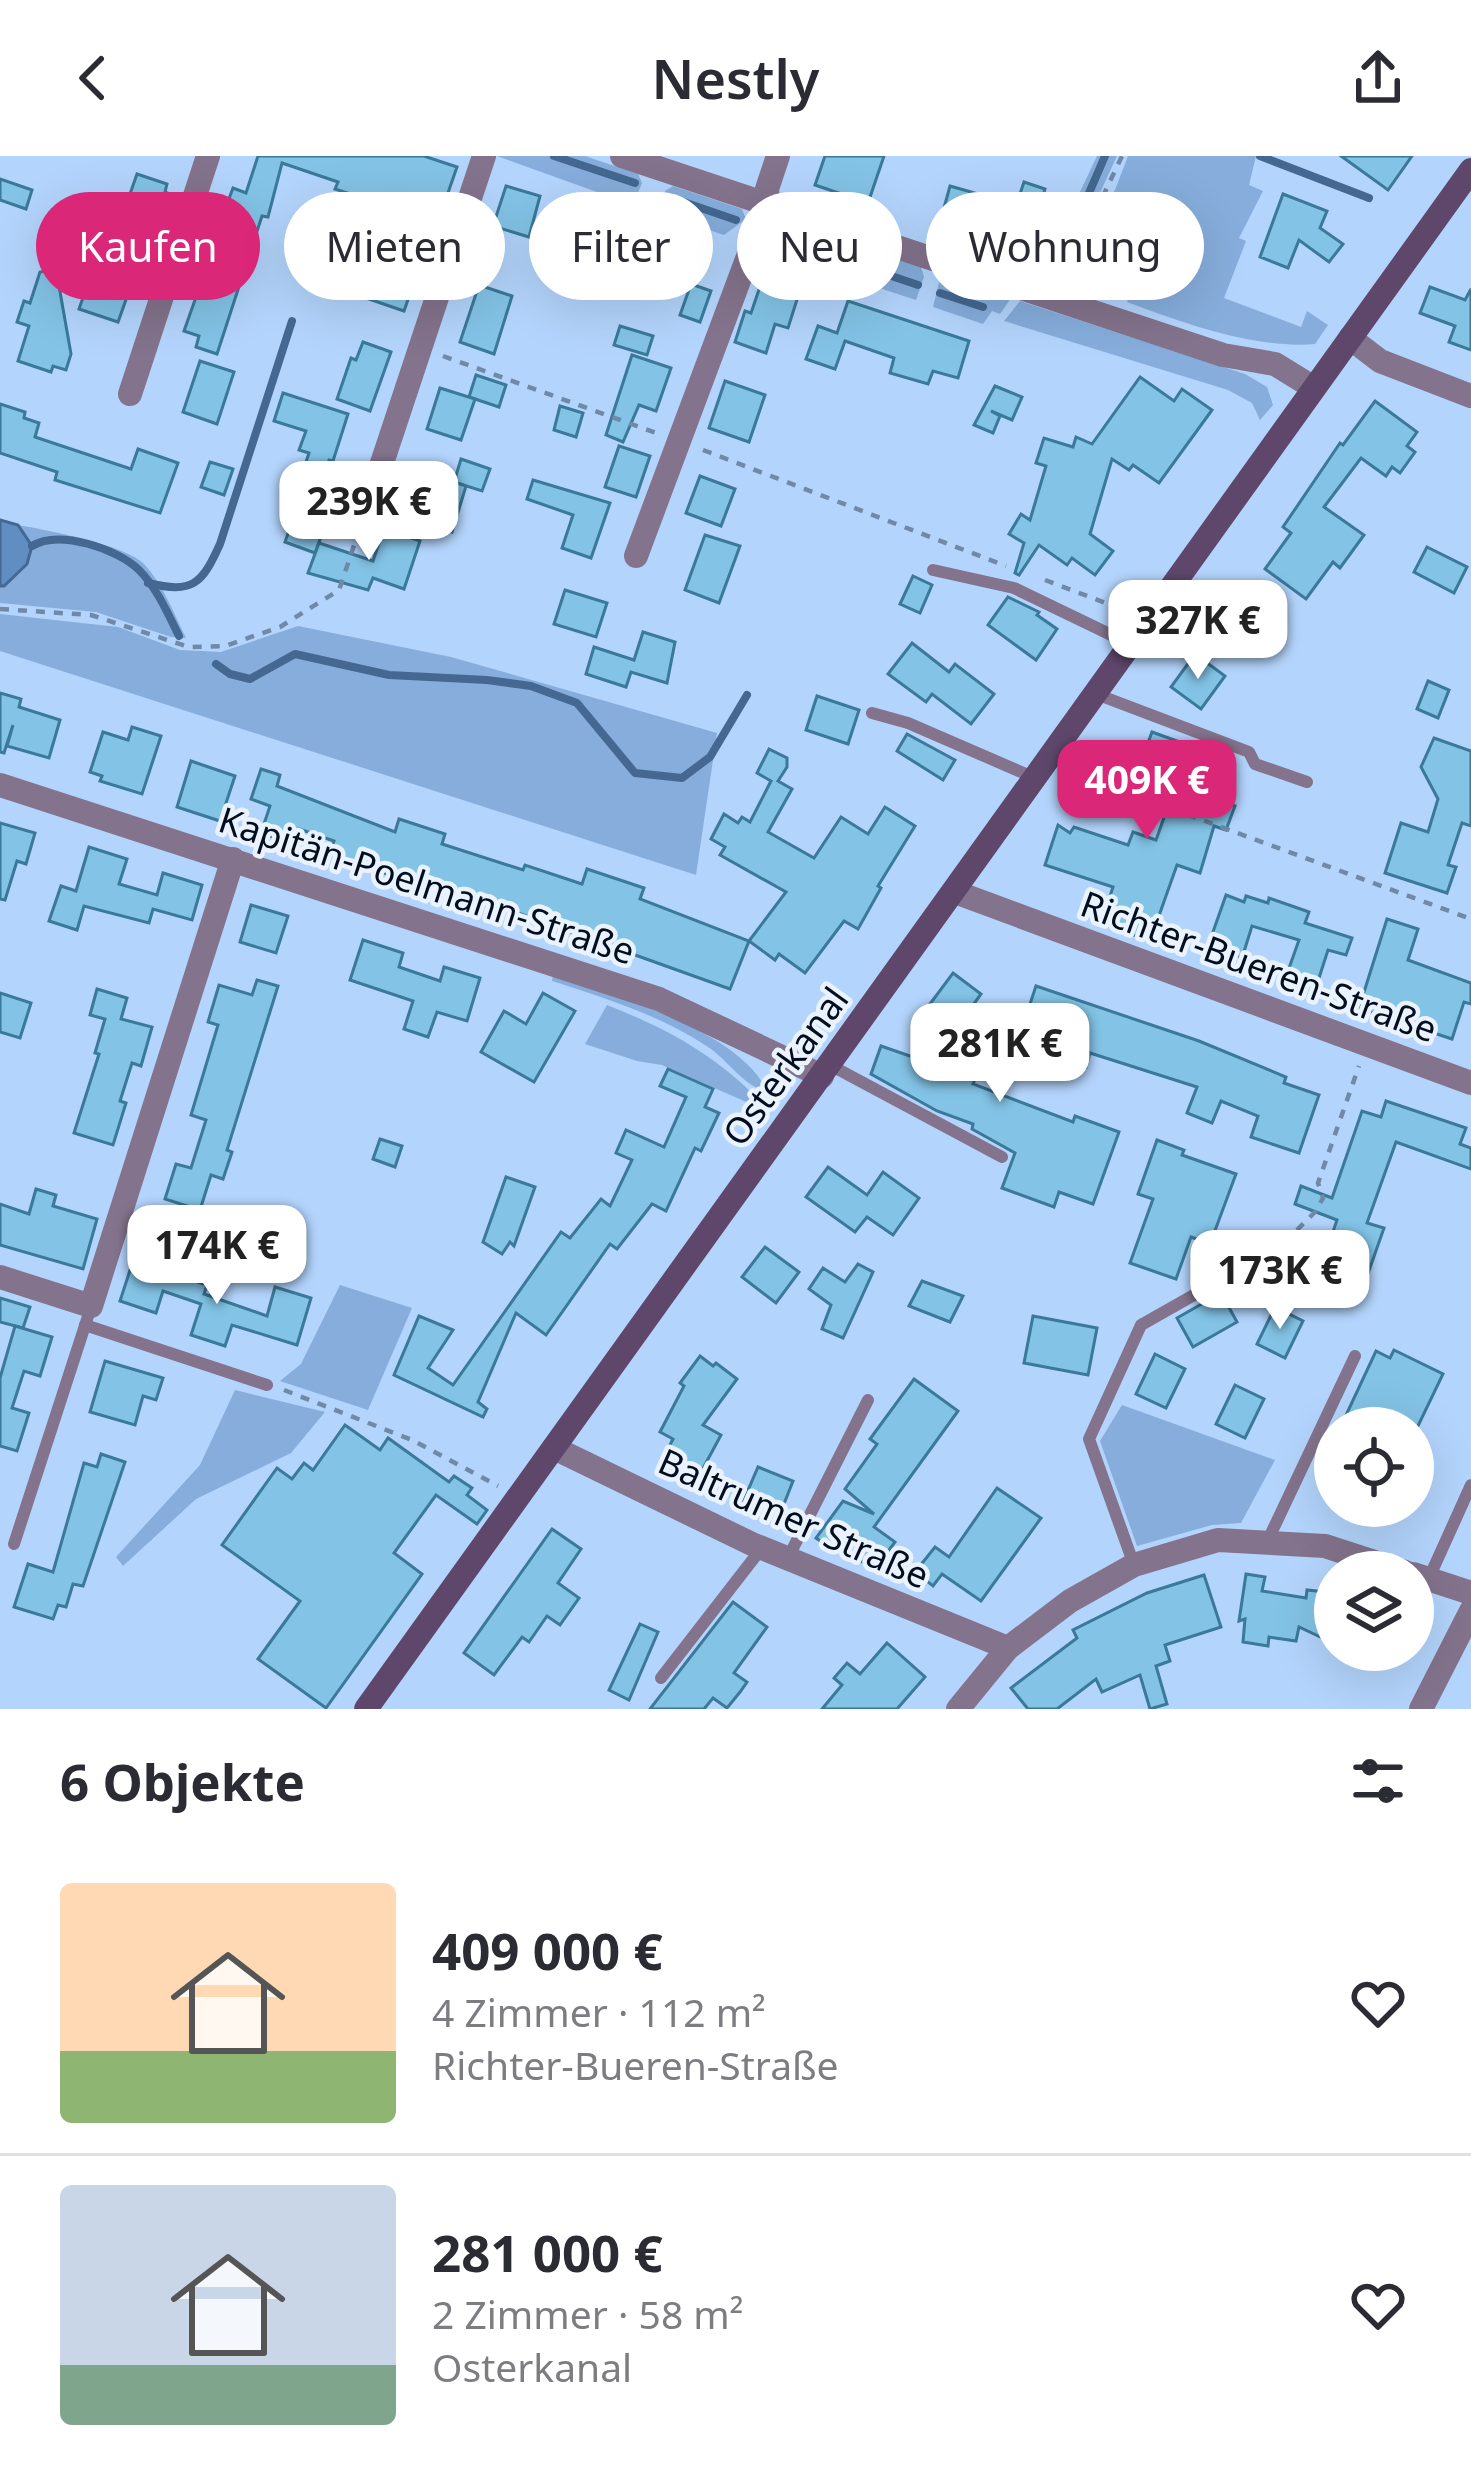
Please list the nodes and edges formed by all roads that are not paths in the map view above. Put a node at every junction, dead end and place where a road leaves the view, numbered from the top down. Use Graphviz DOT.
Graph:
graph roads {
  1 [pos="208,156"];
  2 [pos="484,156"];
  3 [pos="622,156"];
  4 [pos="778,156"];
  5 [pos="1471,170"];
  6 [pos="737,192"];
  7 [pos="767,192"];
  8 [pos="902,248"];
  9 [pos="737,285"];
  10 [pos="1349,338"];
  11 [pos="1314,388"];
  12 [pos="130,394"];
  13 [pos="1471,396"];
  14 [pos="381,466"];
  15 [pos="636,556"];
  16 [pos="933,570"];
  17 [pos="1131,645"];
  18 [pos="1096,694"];
  19 [pos="872,713"];
  20 [pos="1041,771"];
  21 [pos="1306,782"];
  22 [pos="0,785"];
  23 [pos="233,859"];
  24 [pos="955,892"];
  25 [pos="826,1071"];
  26 [pos="1471,1083"];
  27 [pos="1002,1157"];
  28 [pos="1284,1244"];
  29 [pos="0,1276"];
  30 [pos="88,1316"];
  31 [pos="1355,1356"];
  32 [pos="267,1384"];
  33 [pos="868,1400"];
  34 [pos="554,1448"];
  35 [pos="1471,1485"];
  36 [pos="1267,1543"];
  37 [pos="14,1544"];
  38 [pos="761,1548"];
  39 [pos="1341,1551"];
  40 [pos="1431,1551"];
  41 [pos="787,1559"];
  42 [pos="1134,1565"];
  43 [pos="1434,1581"];
  44 [pos="1471,1593"];
  45 [pos="1471,1610"];
  46 [pos="1008,1648"];
  47 [pos="661,1678"];
  48 [pos="366,1709"];
  49 [pos="958,1709"];
  50 [pos="1421,1709"];
  1 -- 12 [label="street"];
  2 -- 14 [label="street"];
  3 -- 6 [label="street"];
  4 -- 7 [label="street"];
  5 -- 10 [label="main road, Osterkanal"];
  8 -- 11 [label="street"];
  9 -- 15 [label="street"];
  10 -- 11 [label="main road, Osterkanal"];
  10 -- 13 [label="street"];
  11 -- 17 [label="main road, Osterkanal"];
  16 -- 17 [label="lane"];
  17 -- 18 [label="main road, Osterkanal"];
  18 -- 20 [label="main road, Osterkanal"];
  18 -- 21 [label="lane"];
  19 -- 20 [label="lane"];
  20 -- 24 [label="main road, Osterkanal"];
  22 -- 23 [label="street, Kapitän-Poelmann-Straße"];
  23 -- 25 [label="street, Kapitän-Poelmann-Straße"];
  23 -- 30 [label="street"];
  24 -- 25 [label="main road, Osterkanal"];
  24 -- 26 [label="street, Richter-Bueren-Straße"];
  25 -- 27 [label="lane"];
  25 -- 34 [label="main road, Osterkanal"];
  28 -- 42 [label="lane"];
  29 -- 30 [label="street"];
  30 -- 32 [label="lane"];
  30 -- 37 [label="lane"];
  31 -- 36 [label="lane"];
  33 -- 41 [label="lane"];
  34 -- 38 [label="street, Baltrumer Straße"];
  34 -- 48 [label="main road, Osterkanal"];
  35 -- 40 [label="lane"];
  36 -- 39 [label="street"];
  36 -- 42 [label="street"];
  38 -- 41 [label="street, Baltrumer Straße"];
  38 -- 47 [label="lane"];
  41 -- 46 [label="street, Baltrumer Straße"];
  42 -- 46 [label="street"];
  43 -- 44 [label="street"];
  45 -- 50 [label="street"];
  46 -- 49 [label="street"];
}
